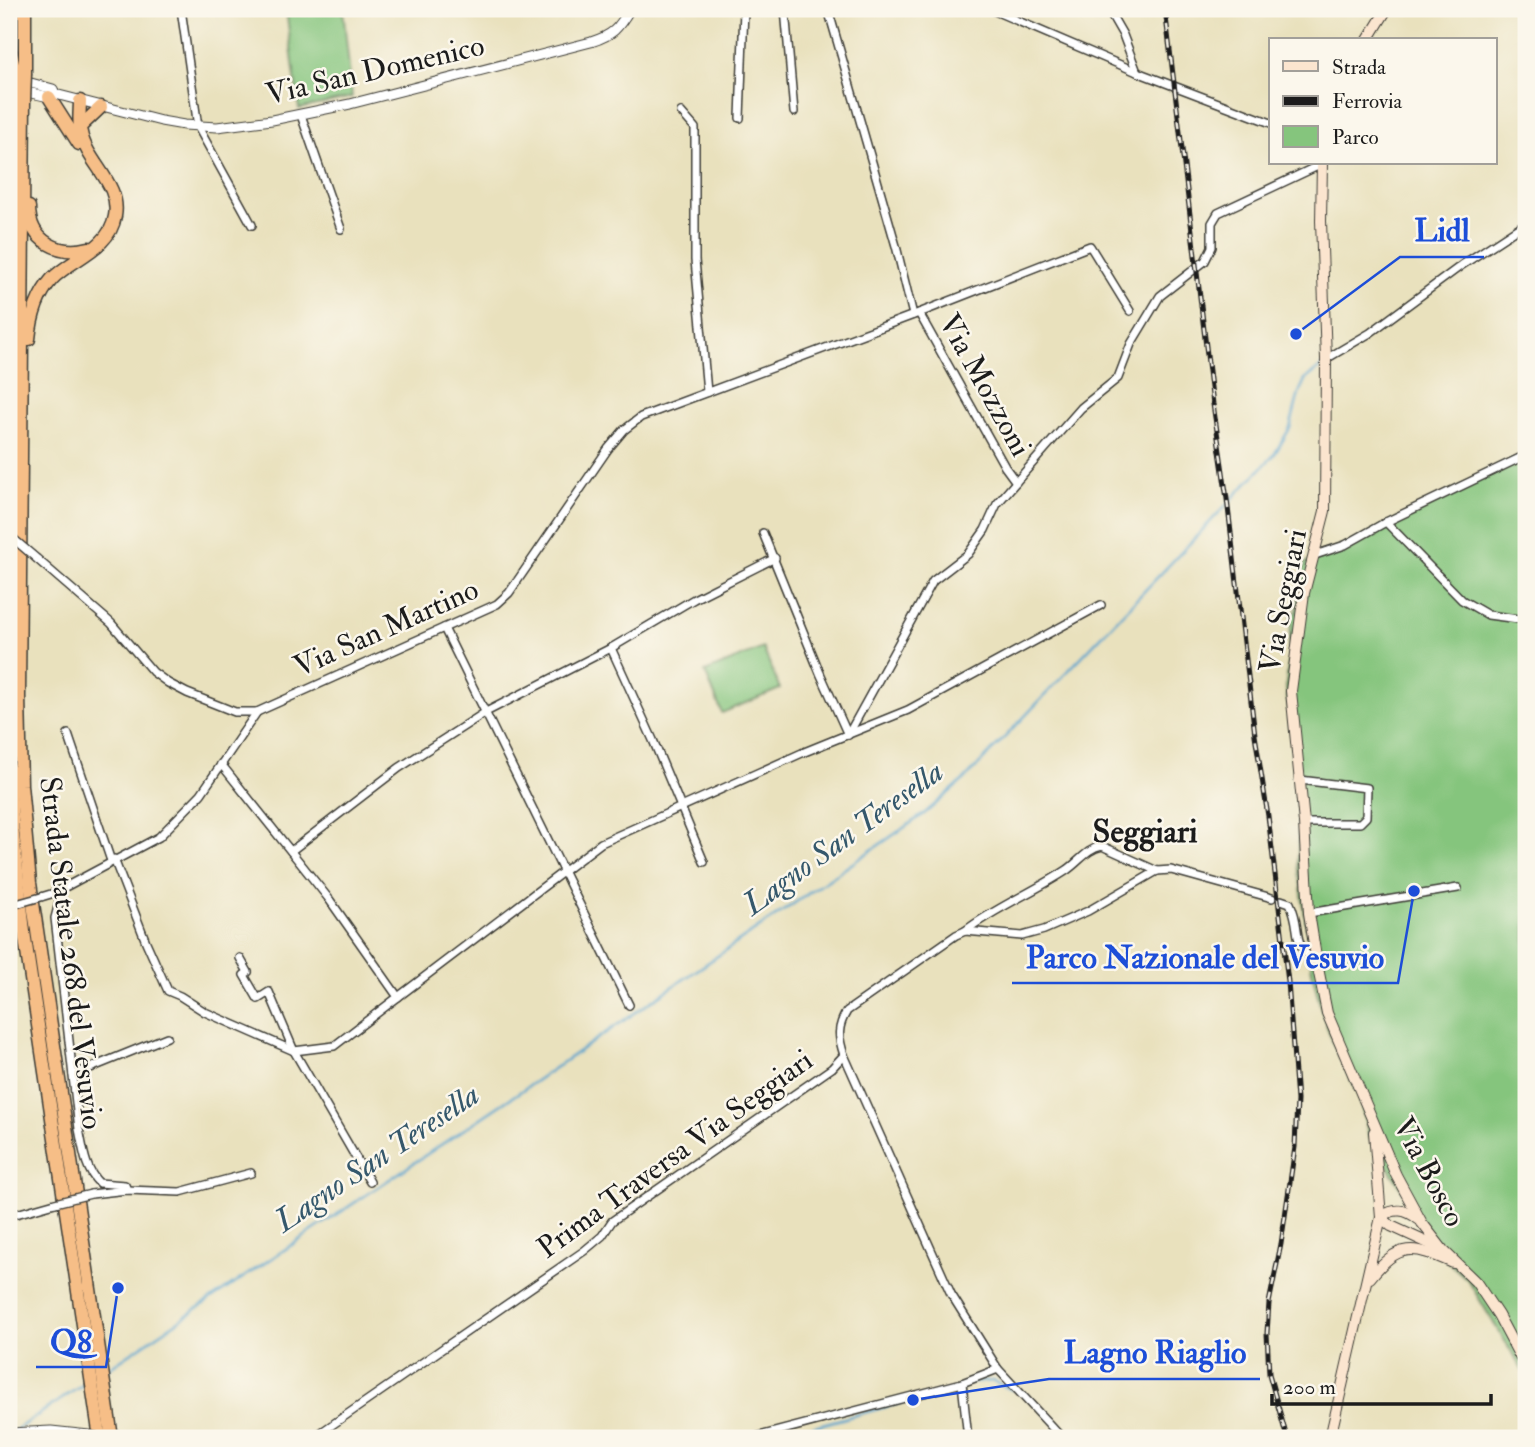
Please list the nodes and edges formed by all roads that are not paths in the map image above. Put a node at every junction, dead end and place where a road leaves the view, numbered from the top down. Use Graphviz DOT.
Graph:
graph roads {
  1 [pos="9,9"];
  2 [pos="16,9"];
  3 [pos="25,9"];
  4 [pos="181,9"];
  5 [pos="630,9"];
  6 [pos="744,9"];
  7 [pos="785,9"];
  8 [pos="828,9"];
  9 [pos="990,9"];
  10 [pos="1108,9"];
  11 [pos="1387,9"];
  12 [pos="1369,38"];
  13 [pos="1137,72"];
  14 [pos="16,75"];
  15 [pos="9,88"];
  16 [pos="52,93"];
  17 [pos="77,100"];
  18 [pos="20,101"];
  19 [pos="101,107"];
  20 [pos="681,112"];
  21 [pos="794,112"];
  22 [pos="301,115"];
  23 [pos="740,118"];
  24 [pos="1269,122"];
  25 [pos="75,127"];
  26 [pos="198,127"];
  27 [pos="24,152"];
  28 [pos="1320,164"];
  29 [pos="1322,164"];
  30 [pos="1526,223"];
  31 [pos="252,225"];
  32 [pos="341,229"];
  33 [pos="96,246"];
  34 [pos="1130,311"];
  35 [pos="916,314"];
  36 [pos="1326,359"];
  37 [pos="22,381"];
  38 [pos="707,392"];
  39 [pos="1526,455"];
  40 [pos="1016,482"];
  41 [pos="1386,522"];
  42 [pos="763,533"];
  43 [pos="9,534"];
  44 [pos="9,542"];
  45 [pos="1315,555"];
  46 [pos="775,558"];
  47 [pos="1101,605"];
  48 [pos="1526,620"];
  49 [pos="444,628"];
  50 [pos="611,648"];
  51 [pos="257,712"];
  52 [pos="486,712"];
  53 [pos="68,734"];
  54 [pos="848,735"];
  55 [pos="221,764"];
  56 [pos="9,767"];
  57 [pos="1300,780"];
  58 [pos="680,806"];
  59 [pos="1304,823"];
  60 [pos="291,851"];
  61 [pos="113,860"];
  62 [pos="704,862"];
  63 [pos="1157,871"];
  64 [pos="565,872"];
  65 [pos="63,888"];
  66 [pos="1458,888"];
  67 [pos="9,906"];
  68 [pos="1309,913"];
  69 [pos="1299,930"];
  70 [pos="965,931"];
  71 [pos="1313,936"];
  72 [pos="240,958"];
  73 [pos="1317,963"];
  74 [pos="398,997"];
  75 [pos="628,1005"];
  76 [pos="167,1037"];
  77 [pos="294,1051"];
  78 [pos="845,1055"];
  79 [pos="73,1075"];
  80 [pos="1372,1118"];
  81 [pos="251,1173"];
  82 [pos="370,1182"];
  83 [pos="127,1190"];
  84 [pos="9,1216"];
  85 [pos="1381,1217"];
  86 [pos="1422,1223"];
  87 [pos="1443,1250"];
  88 [pos="1461,1266"];
  89 [pos="1367,1281"];
  90 [pos="1526,1368"];
  91 [pos="998,1370"];
  92 [pos="962,1383"];
  93 [pos="9,1433"];
  94 [pos="97,1437"];
  95 [pos="112,1438"];
  96 [pos="313,1438"];
  97 [pos="752,1438"];
  98 [pos="968,1438"];
  99 [pos="1062,1438"];
  100 [pos="1330,1438"];
  1 -- 14 [label="highway"];
  2 -- 14 [label="highway, Strada Statale 268 del Vesuvio"];
  3 -- 14 [label="highway, Strada Statale 268 del Vesuvio"];
  4 -- 26 [label="street"];
  5 -- 22 [label="street, Via San Domenico"];
  6 -- 23 [label="street"];
  7 -- 21 [label="street"];
  8 -- 35 [label="street, Via Mozzoni"];
  9 -- 13 [label="street"];
  10 -- 13 [label="street"];
  11 -- 12 [label="main road"];
  13 -- 24 [label="street"];
  14 -- 16 [label="street, Via San Domenico"];
  14 -- 18 [label="highway, Strada Statale 268 del Vesuvio, bridge"];
  15 -- 16 [label="street, Via San Domenico"];
  16 -- 17 [label="street, Via San Domenico"];
  16 -- 25 [label="highway"];
  17 -- 19 [label="street, Via San Domenico"];
  17 -- 25 [label="highway"];
  18 -- 27 [label="highway, Strada Statale 268 del Vesuvio"];
  18 -- 44 [label="highway, Strada Statale 268 del Vesuvio"];
  19 -- 25 [label="highway"];
  19 -- 26 [label="street, Via San Domenico"];
  20 -- 38 [label="street"];
  22 -- 26 [label="street, Via San Domenico"];
  22 -- 32 [label="street"];
  25 -- 33 [label="highway"];
  26 -- 31 [label="street"];
  27 -- 33 [label="highway"];
  27 -- 37 [label="highway, Strada Statale 268 del Vesuvio"];
  28 -- 40 [label="street, Via Mozzoni"];
  29 -- 36 [label="main road, Via Seggiari"];
  30 -- 36 [label="street"];
  33 -- 37 [label="highway"];
  34 -- 35 [label="street, Via San Martino"];
  35 -- 38 [label="street, Via San Martino"];
  35 -- 40 [label="street, Via Mozzoni"];
  36 -- 45 [label="main road, Via Seggiari"];
  37 -- 95 [label="highway, Strada Statale 268 del Vesuvio"];
  38 -- 49 [label="street, Via San Martino"];
  39 -- 41 [label="street"];
  40 -- 54 [label="street"];
  41 -- 45 [label="street"];
  41 -- 48 [label="street"];
  42 -- 46 [label="street"];
  43 -- 51 [label="street, bridge"];
  45 -- 57 [label="main road, Via Seggiari"];
  46 -- 50 [label="street"];
  46 -- 54 [label="street"];
  47 -- 54 [label="street"];
  49 -- 51 [label="street, Via San Martino"];
  49 -- 52 [label="street"];
  50 -- 52 [label="street"];
  50 -- 58 [label="street"];
  51 -- 55 [label="street"];
  52 -- 60 [label="street"];
  52 -- 64 [label="street"];
  53 -- 61 [label="street"];
  54 -- 58 [label="street"];
  55 -- 60 [label="street"];
  55 -- 61 [label="street"];
  56 -- 94 [label="highway, Strada Statale 268 del Vesuvio"];
  57 -- 59 [label="main road, Via Seggiari"];
  57 -- 59 [label="street"];
  58 -- 62 [label="street"];
  58 -- 64 [label="street"];
  59 -- 68 [label="main road, Via Seggiari"];
  60 -- 74 [label="street"];
  61 -- 65 [label="street"];
  61 -- 77 [label="street"];
  63 -- 69 [label="street"];
  63 -- 70 [label="street"];
  63 -- 70 [label="street, Prima Traversa Via Seggiari"];
  64 -- 74 [label="street"];
  64 -- 75 [label="street"];
  65 -- 67 [label="street, bridge"];
  65 -- 79 [label="street"];
  66 -- 68 [label="street"];
  68 -- 71 [label="main road, Via Seggiari"];
  69 -- 71 [label="street"];
  69 -- 73 [label="street"];
  70 -- 78 [label="street, Prima Traversa Via Seggiari"];
  71 -- 73 [label="main road, Via Bosco"];
  72 -- 77 [label="street"];
  73 -- 80 [label="main road, Via Bosco"];
  74 -- 77 [label="street"];
  76 -- 79 [label="street"];
  77 -- 82 [label="street"];
  78 -- 91 [label="street"];
  78 -- 96 [label="street, Prima Traversa Via Seggiari"];
  79 -- 83 [label="street"];
  80 -- 85 [label="main road, Via Bosco"];
  80 -- 86 [label="main road, Via Bosco"];
  81 -- 83 [label="street"];
  83 -- 84 [label="street, bridge"];
  85 -- 86 [label="main road"];
  85 -- 87 [label="main road, Via Bosco"];
  85 -- 89 [label="main road"];
  86 -- 87 [label="main road, Via Bosco"];
  87 -- 88 [label="main road, Via Bosco"];
  88 -- 89 [label="main road"];
  88 -- 90 [label="main road, Via Bosco"];
  89 -- 100 [label="main road"];
  91 -- 92 [label="street"];
  91 -- 99 [label="street"];
  92 -- 97 [label="street"];
  92 -- 98 [label="street"];
  93 -- 94 [label="street"];
}
